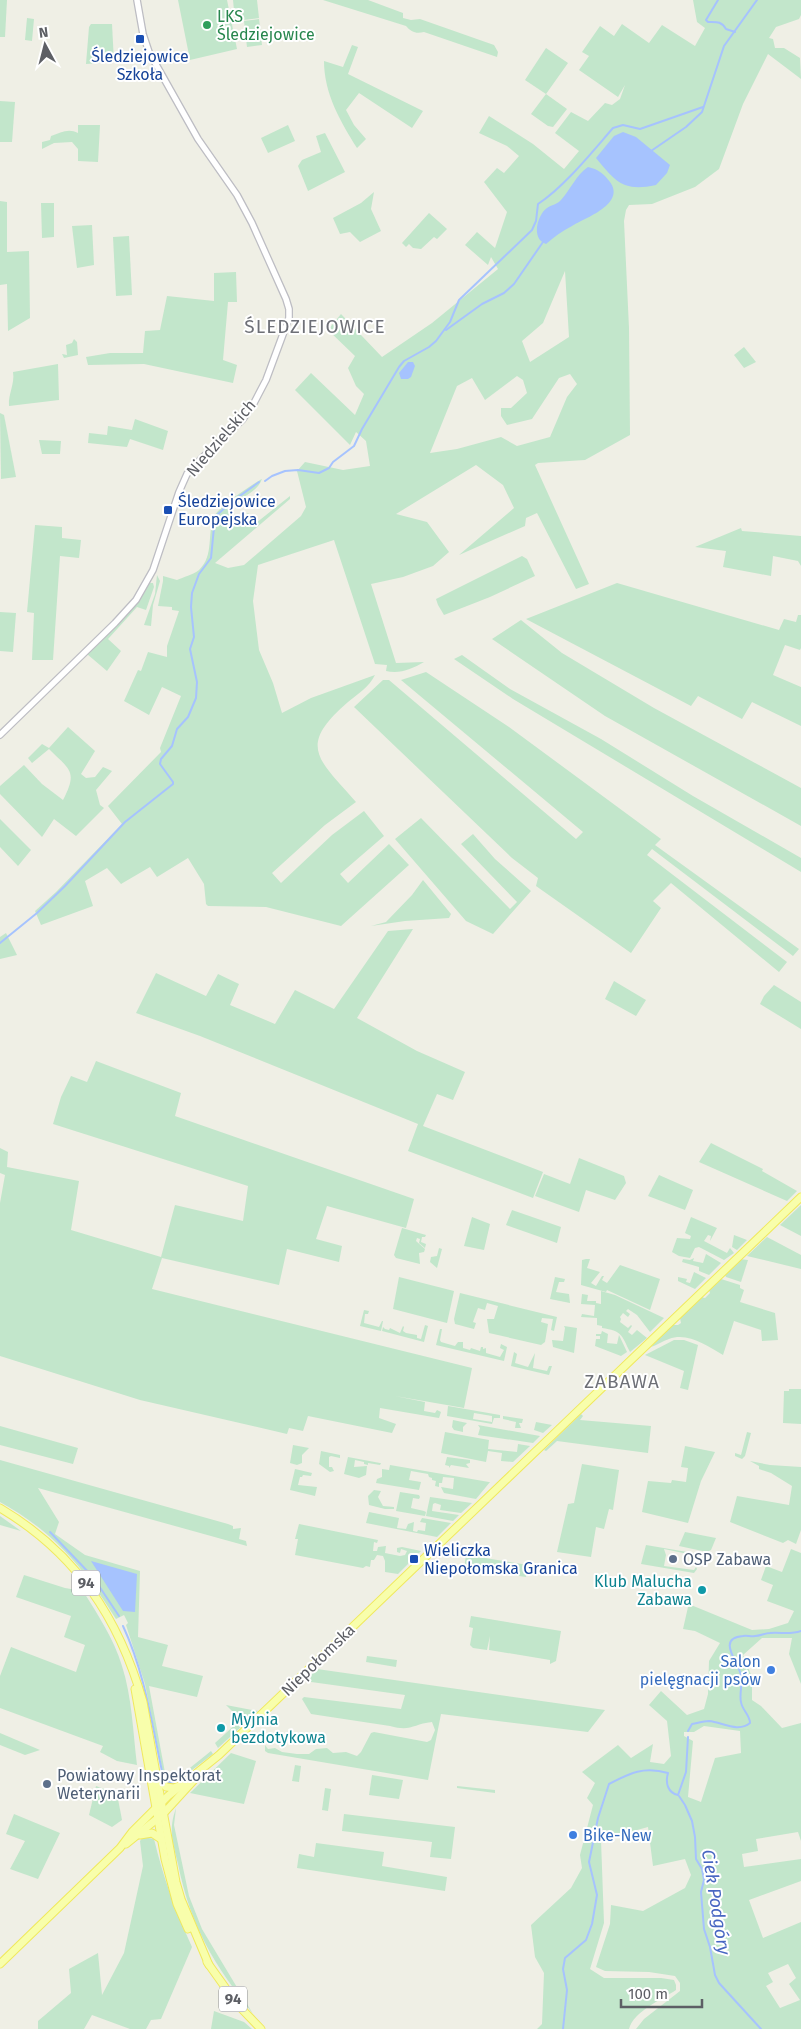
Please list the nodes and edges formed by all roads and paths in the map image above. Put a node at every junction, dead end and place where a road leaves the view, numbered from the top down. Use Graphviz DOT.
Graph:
graph roads {
  1 [pos="137,0"];
  2 [pos="0,735"];
  3 [pos="801,1197"];
  4 [pos="0,1508"];
  5 [pos="132,1668"];
  6 [pos="205,1767"];
  7 [pos="157,1778"];
  8 [pos="182,1785"];
  9 [pos="175,1802"];
  10 [pos="161,1803"];
  11 [pos="155,1809"];
  12 [pos="163,1814"];
  13 [pos="157,1819"];
  14 [pos="165,1831"];
  15 [pos="138,1836"];
  16 [pos="160,1839"];
  17 [pos="120,1848"];
  18 [pos="0,1964"];
  19 [pos="210,1965"];
  20 [pos="261,2029"];
  1 -- 2 [label="street, Niedzielskich"];
  3 -- 6 [label="main road, Niepołomska"];
  4 -- 5 [label="main road, 94"];
  5 -- 7 [label="main road, 94"];
  5 -- 11 [label="main road, 94"];
  6 -- 8 [label="main road, Niepołomska"];
  6 -- 9 [label="main road, Niepołomska"];
  7 -- 8 [label="main road"];
  7 -- 10 [label="main road, 94"];
  8 -- 10 [label="main road, Niepołomska"];
  9 -- 12 [label="main road, Niepołomska"];
  9 -- 14 [label="main road"];
  10 -- 11 [label="main road, Niepołomska"];
  10 -- 12 [label="main road, 94"];
  11 -- 13 [label="main road, 94"];
  11 -- 17 [label="main road, Niepołomska"];
  12 -- 13 [label="main road, Niepołomska"];
  12 -- 14 [label="main road, 94"];
  13 -- 15 [label="main road, Niepołomska"];
  13 -- 16 [label="main road, 94"];
  14 -- 19 [label="main road, 94"];
  15 -- 16 [label="main road"];
  15 -- 17 [label="main road, Niepołomska"];
  16 -- 19 [label="main road, 94"];
  17 -- 18 [label="main road, Niepołomska"];
  19 -- 20 [label="main road, 94"];
}
